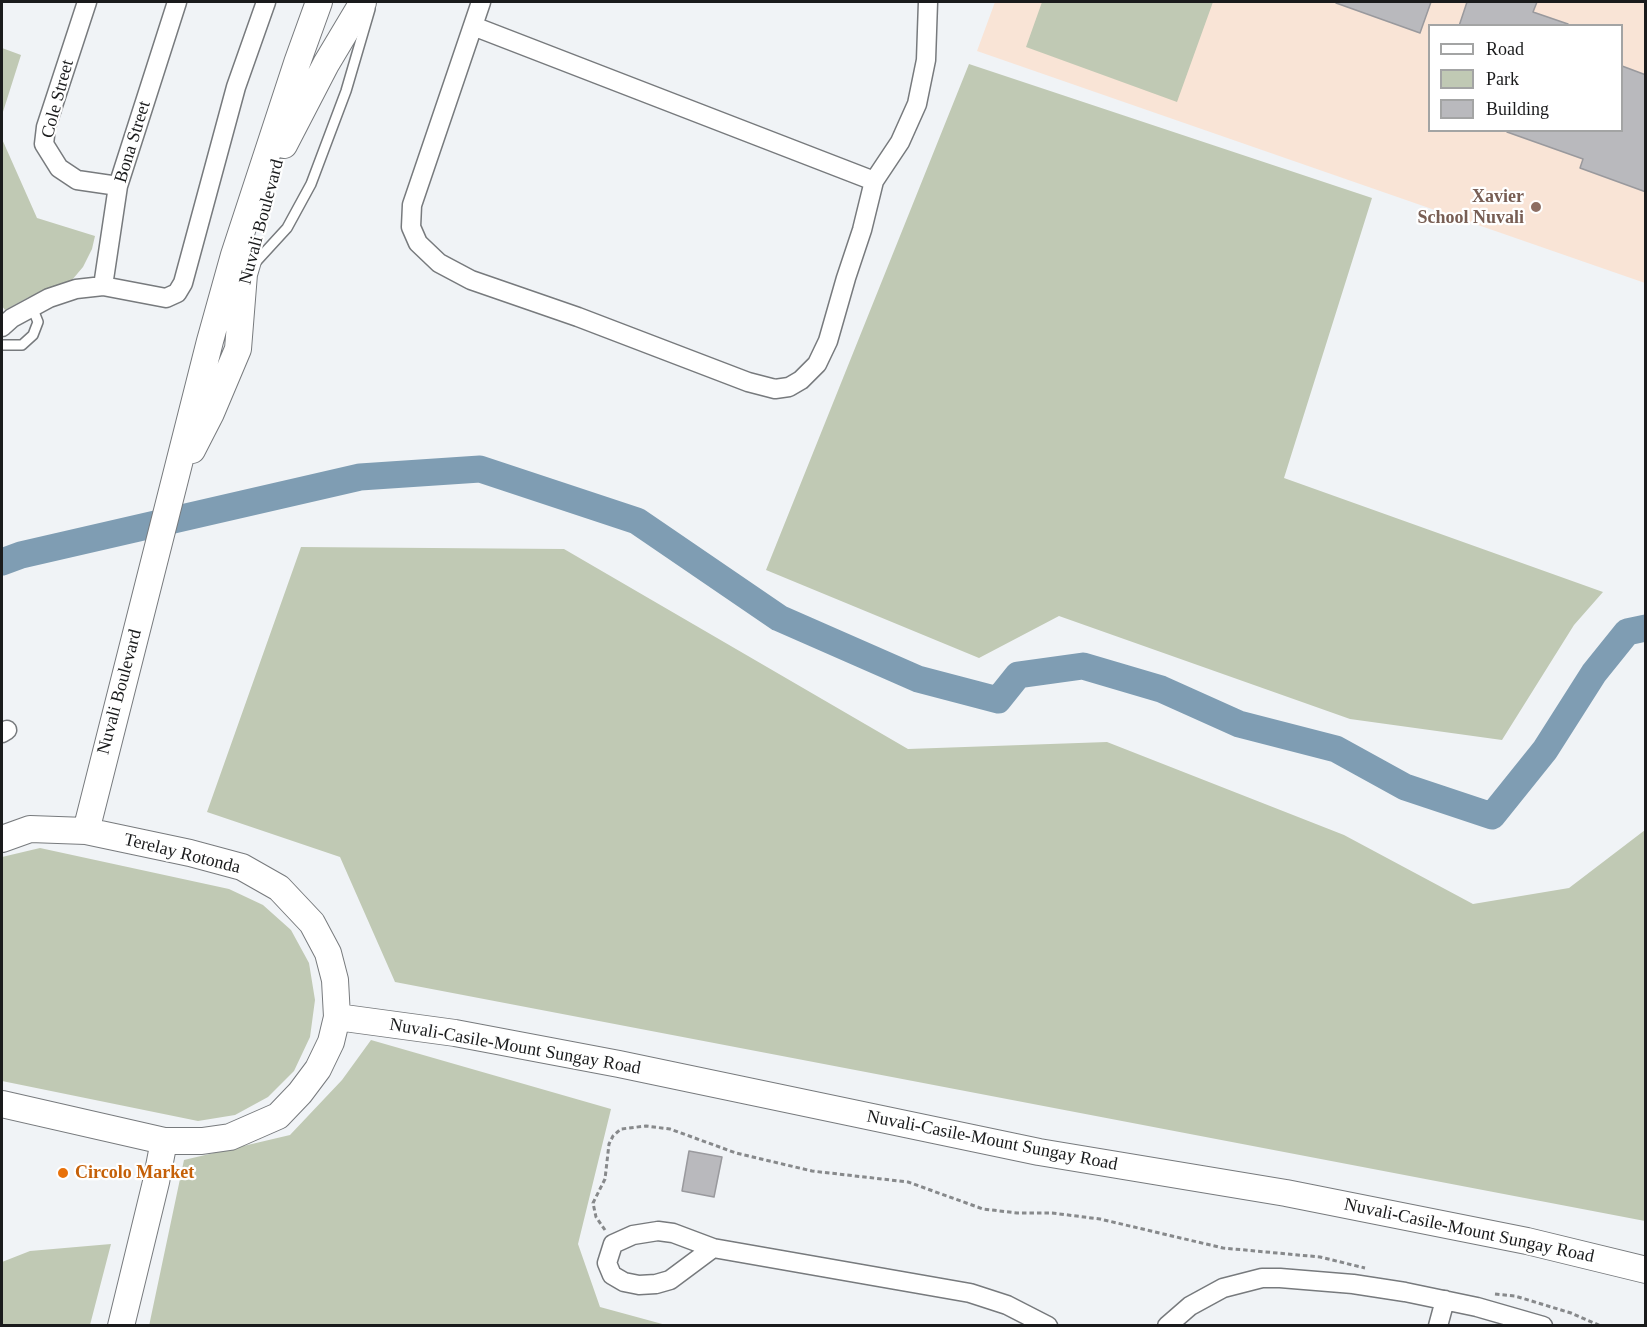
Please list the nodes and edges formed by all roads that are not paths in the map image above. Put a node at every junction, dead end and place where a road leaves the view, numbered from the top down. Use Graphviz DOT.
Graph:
graph roads {
  1 [pos="87,2"];
  2 [pos="177,2"];
  3 [pos="266,2"];
  4 [pos="319,2"];
  5 [pos="363,2"];
  6 [pos="372,2"];
  7 [pos="481,2"];
  8 [pos="928,2"];
  9 [pos="472,26"];
  10 [pos="295,102"];
  11 [pos="874,182"];
  12 [pos="118,186"];
  13 [pos="244,274"];
  14 [pos="103,286"];
  15 [pos="32,308"];
  16 [pos="2,327"];
  17 [pos="2,345"];
  18 [pos="171,494"];
  19 [pos="86,831"];
  20 [pos="2,839"];
  21 [pos="337,1017"];
  22 [pos="2,1104"];
  23 [pos="164,1141"];
  24 [pos="714,1248"];
  25 [pos="1646,1270"];
  26 [pos="1445,1300"];
  27 [pos="122,1323"];
  28 [pos="1048,1326"];
  29 [pos="1167,1326"];
  30 [pos="1438,1326"];
  31 [pos="1543,1326"];
  1 -- 12 [label="street, Cole Street"];
  2 -- 12 [label="street, Bona Street"];
  3 -- 14 [label="street"];
  4 -- 10 [label="main road, Nuvali Boulevard"];
  5 -- 10 [label="main road, Nuvali Boulevard"];
  6 -- 13 [label="lane"];
  7 -- 9 [label="street"];
  8 -- 11 [label="street"];
  9 -- 11 [label="street"];
  9 -- 11 [label="street"];
  10 -- 13 [label="main road, Nuvali Boulevard"];
  10 -- 18 [label="main road, Nuvali Boulevard"];
  12 -- 14 [label="street, Bona Street"];
  13 -- 18 [label="main road, Nuvali Boulevard"];
  14 -- 15 [label="street"];
  15 -- 16 [label="street"];
  15 -- 17 [label="lane"];
  18 -- 19 [label="main road, Nuvali Boulevard"];
  19 -- 20 [label="main road, Terelay Rotonda"];
  19 -- 21 [label="main road, Terelay Rotonda"];
  21 -- 23 [label="main road, Terelay Rotonda"];
  21 -- 25 [label="main road, Nuvali-Casile-Mount Sungay Road"];
  22 -- 23 [label="main road, Terelay Rotonda"];
  23 -- 27 [label="main road"];
  24 -- 24 [label="street"];
  24 -- 28 [label="street"];
  26 -- 29 [label="street"];
  26 -- 30 [label="street"];
  26 -- 31 [label="street"];
}
